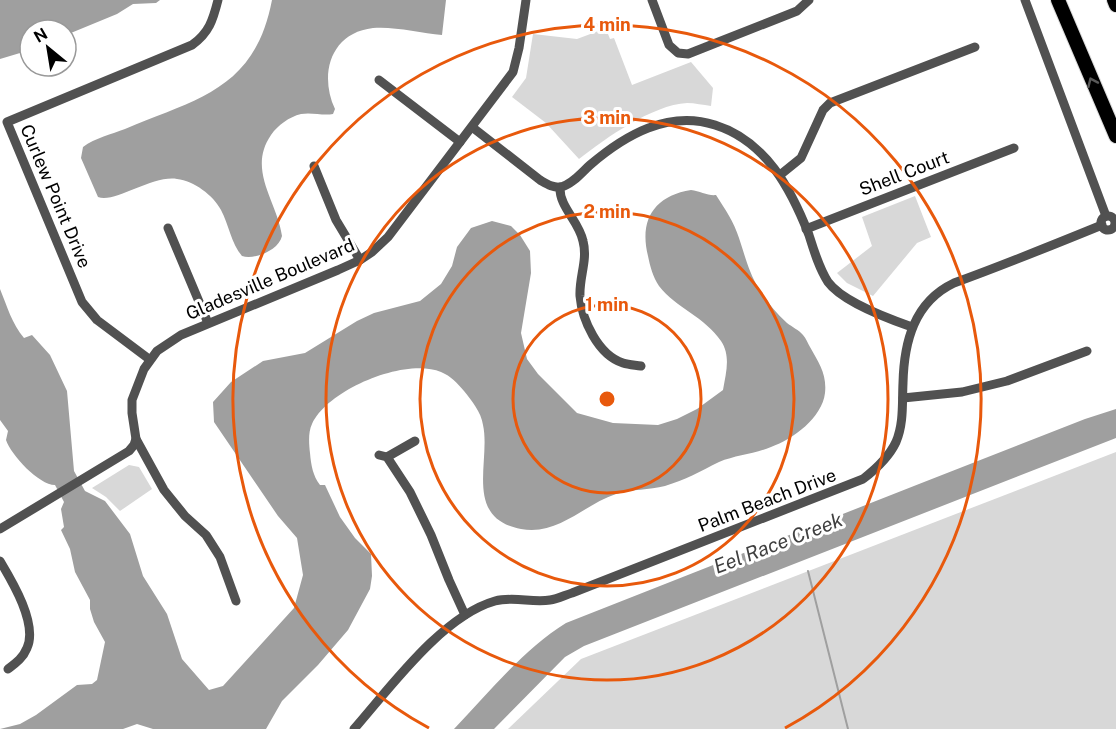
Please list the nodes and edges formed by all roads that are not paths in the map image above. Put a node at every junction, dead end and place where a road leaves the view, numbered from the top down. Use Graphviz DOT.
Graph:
graph roads {
  1 [pos="218,0"];
  2 [pos="525,0"];
  3 [pos="652,0"];
  4 [pos="809,0"];
  5 [pos="1025,0"];
  6 [pos="1058,0"];
  7 [pos="1114,0"];
  8 [pos="1116,5"];
  9 [pos="975,47"];
  10 [pos="379,80"];
  11 [pos="472,127"];
  12 [pos="1116,135"];
  13 [pos="460,142"];
  14 [pos="1014,148"];
  15 [pos="314,166"];
  16 [pos="780,176"];
  17 [pos="560,187"];
  18 [pos="1107,223"];
  19 [pos="168,228"];
  20 [pos="806,229"];
  21 [pos="1116,239"];
  22 [pos="360,260"];
  23 [pos="208,323"];
  24 [pos="912,327"];
  25 [pos="1087,351"];
  26 [pos="149,359"];
  27 [pos="641,366"];
  28 [pos="903,398"];
  29 [pos="136,439"];
  30 [pos="415,441"];
  31 [pos="0,529"];
  32 [pos="0,561"];
  33 [pos="236,601"];
  34 [pos="465,615"];
  35 [pos="8,669"];
  36 [pos="354,729"];
  1 -- 26 [label="street, Curlew Point Drive"];
  2 -- 11 [label="street, Gladesville Boulevard"];
  3 -- 4 [label="street"];
  5 -- 18 [label="street"];
  12 -- 6 [label="highway, one-way"];
  7 -- 8 [label="highway"];
  9 -- 16 [label="street"];
  10 -- 13 [label="street"];
  11 -- 13 [label="street, Gladesville Boulevard"];
  11 -- 17 [label="street"];
  13 -- 22 [label="street, Gladesville Boulevard"];
  14 -- 20 [label="street, Shell Court"];
  15 -- 22 [label="street"];
  16 -- 17 [label="street"];
  16 -- 20 [label="street"];
  17 -- 27 [label="street"];
  18 -- 21 [label="street"];
  18 -- 24 [label="street, Palm Beach Drive"];
  19 -- 23 [label="street"];
  20 -- 24 [label="street"];
  22 -- 23 [label="street, Gladesville Boulevard"];
  23 -- 26 [label="street, Gladesville Boulevard"];
  24 -- 28 [label="street, Palm Beach Drive"];
  25 -- 28 [label="street"];
  26 -- 29 [label="street, Gladesville Boulevard"];
  28 -- 34 [label="street, Palm Beach Drive"];
  29 -- 31 [label="street"];
  29 -- 33 [label="street"];
  30 -- 34 [label="street"];
  32 -- 35 [label="street"];
  34 -- 36 [label="street, Palm Beach Drive"];
}
